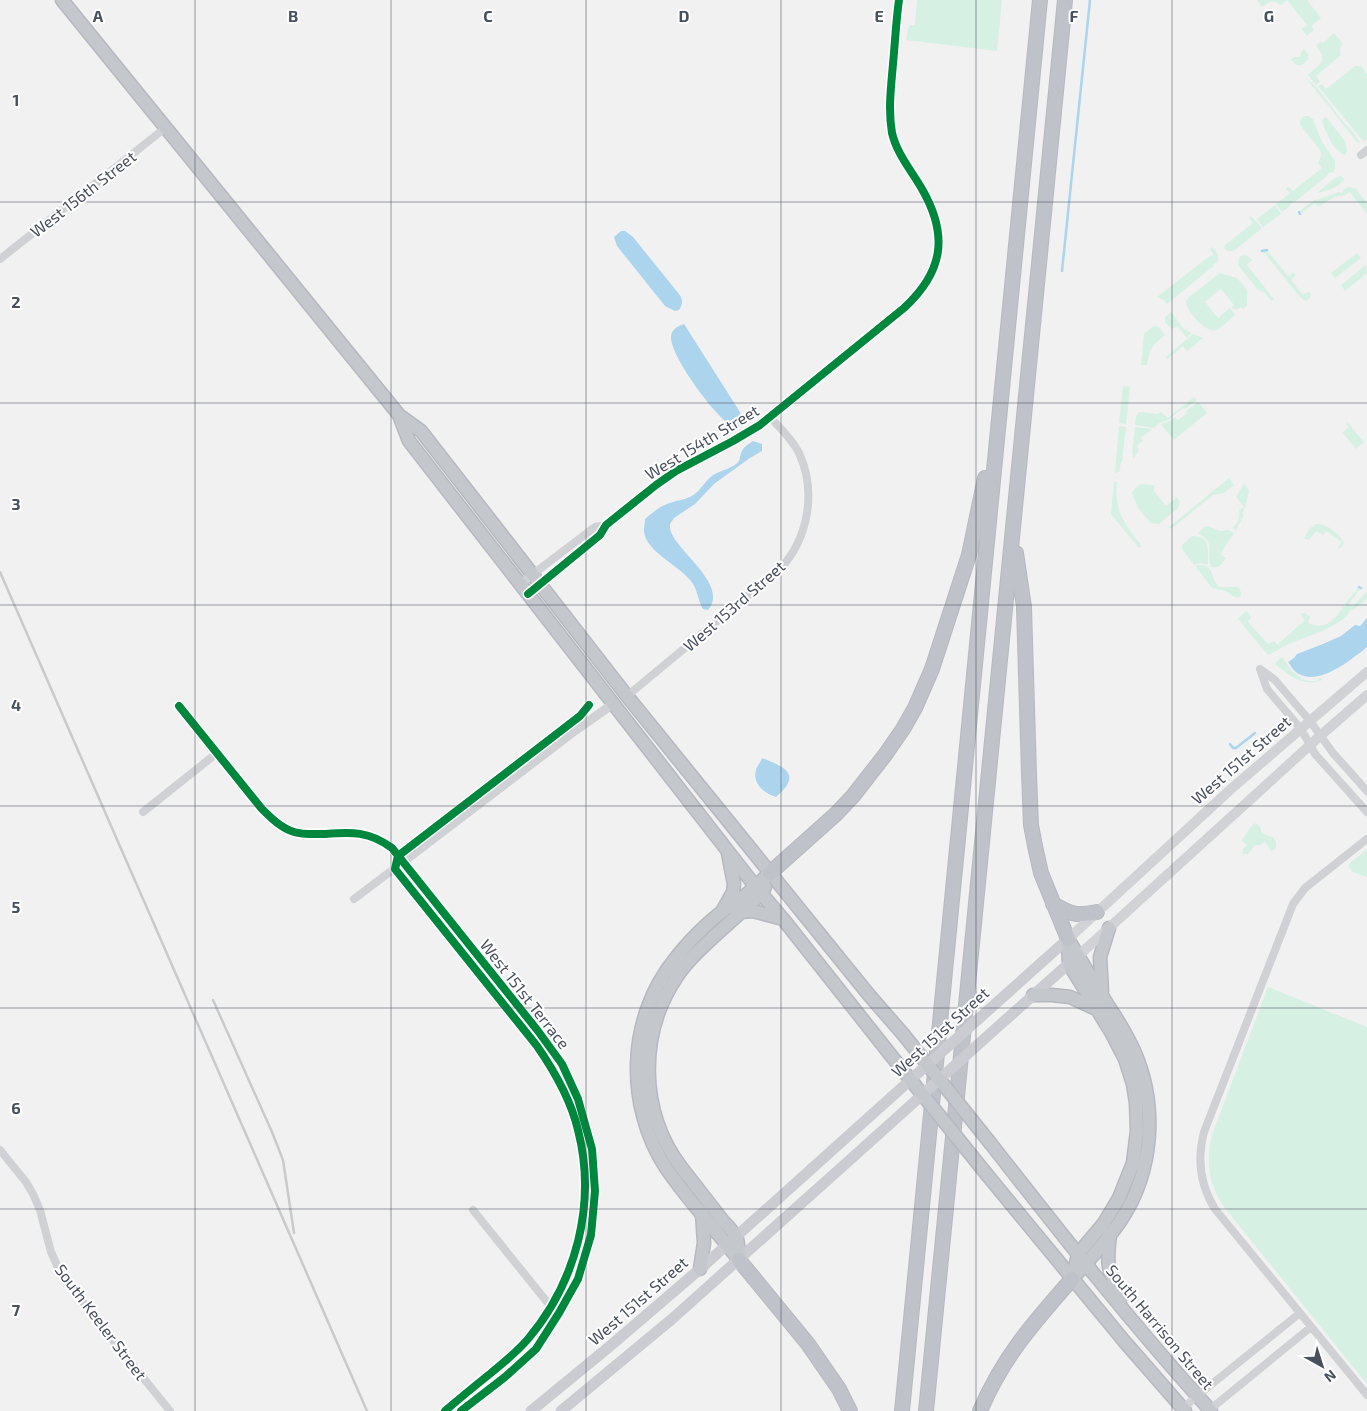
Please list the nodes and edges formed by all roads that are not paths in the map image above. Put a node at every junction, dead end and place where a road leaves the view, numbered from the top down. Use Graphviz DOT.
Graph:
graph roads {
  1 [pos="62,0"];
  2 [pos="899,0"];
  3 [pos="1040,0"];
  4 [pos="1065,0"];
  5 [pos="165,128"];
  6 [pos="0,259"];
  7 [pos="399,415"];
  8 [pos="770,417"];
  9 [pos="999,417"];
  10 [pos="606,525"];
  11 [pos="1013,530"];
  12 [pos="533,573"];
  13 [pos="520,584"];
  14 [pos="541,584"];
  15 [pos="528,594"];
  16 [pos="1367,672"];
  17 [pos="1367,695"];
  18 [pos="627,696"];
  19 [pos="613,704"];
  20 [pos="179,706"];
  21 [pos="1310,721"];
  22 [pos="1301,729"];
  23 [pos="1320,736"];
  24 [pos="1310,745"];
  25 [pos="217,752"];
  26 [pos="1367,791"];
  27 [pos="143,812"];
  28 [pos="1367,812"];
  29 [pos="1367,839"];
  30 [pos="728,850"];
  31 [pos="403,862"];
  32 [pos="770,873"];
  33 [pos="759,890"];
  34 [pos="354,899"];
  35 [pos="1054,904"];
  36 [pos="722,912"];
  37 [pos="741,912"];
  38 [pos="1097,912"];
  39 [pos="784,919"];
  40 [pos="1109,928"];
  41 [pos="1068,939"];
  42 [pos="1074,960"];
  43 [pos="1033,995"];
  44 [pos="1103,996"];
  45 [pos="1096,1008"];
  46 [pos="0,1150"];
  47 [pos="473,1210"];
  48 [pos="702,1213"];
  49 [pos="1110,1234"];
  50 [pos="732,1241"];
  51 [pos="1082,1259"];
  52 [pos="740,1260"];
  53 [pos="700,1269"];
  54 [pos="1072,1279"];
  55 [pos="1119,1304"];
  56 [pos="559,1313"];
  57 [pos="1300,1313"];
  58 [pos="1311,1328"];
  59 [pos="1367,1395"];
  60 [pos="1197,1396"];
  61 [pos="1183,1410"];
  62 [pos="170,1411"];
  63 [pos="461,1411"];
  64 [pos="531,1411"];
  65 [pos="561,1411"];
  66 [pos="850,1411"];
  67 [pos="902,1411"];
  68 [pos="926,1411"];
  69 [pos="980,1411"];
  70 [pos="1209,1411"];
  1 -- 5 [label="highway"];
  2 -- 8 [label="street, West 154th Street"];
  3 -- 9 [label="highway"];
  4 -- 11 [label="highway"];
  5 -- 6 [label="street, West 156th Street"];
  5 -- 7 [label="highway"];
  7 -- 12 [label="highway, South Harrison Street"];
  7 -- 13 [label="highway"];
  8 -- 10 [label="street, West 154th Street"];
  8 -- 18 [label="street, West 153rd Street"];
  9 -- 32 [label="highway"];
  9 -- 67 [label="highway"];
  10 -- 12 [label="street, West 154th Street"];
  10 -- 14 [label="street, West 154th Street"];
  11 -- 35 [label="highway"];
  11 -- 68 [label="highway"];
  12 -- 13 [label="street, West 154th Street"];
  12 -- 14 [label="highway, South Harrison Street"];
  13 -- 15 [label="highway"];
  14 -- 15 [label="street, West 154th Street"];
  14 -- 18 [label="highway, South Harrison Street"];
  15 -- 19 [label="highway"];
  16 -- 21 [label="main road, West 151st Street"];
  17 -- 23 [label="main road, West 151st Street"];
  18 -- 32 [label="highway, South Harrison Street"];
  19 -- 30 [label="highway"];
  19 -- 31 [label="street"];
  20 -- 25 [label="street"];
  21 -- 22 [label="main road, West 151st Street"];
  21 -- 22 [label="street"];
  21 -- 23 [label="street"];
  22 -- 24 [label="street"];
  22 -- 38 [label="main road, West 151st Street"];
  23 -- 24 [label="main road, West 151st Street"];
  23 -- 26 [label="street"];
  24 -- 28 [label="street"];
  24 -- 40 [label="main road, West 151st Street"];
  25 -- 27 [label="street"];
  25 -- 31 [label="street"];
  29 -- 57 [label="street"];
  30 -- 33 [label="highway"];
  30 -- 36 [label="highway"];
  31 -- 34 [label="street"];
  31 -- 56 [label="street, West 151st Terrace"];
  32 -- 33 [label="highway"];
  32 -- 51 [label="highway, South Harrison Street, bridge"];
  33 -- 36 [label="highway"];
  33 -- 37 [label="highway"];
  33 -- 39 [label="highway"];
  35 -- 38 [label="highway"];
  35 -- 41 [label="highway"];
  36 -- 48 [label="highway"];
  37 -- 39 [label="highway"];
  37 -- 50 [label="highway"];
  38 -- 41 [label="main road, West 151st Street"];
  39 -- 54 [label="highway, bridge"];
  40 -- 42 [label="main road, West 151st Street"];
  40 -- 44 [label="highway"];
  41 -- 42 [label="highway"];
  41 -- 50 [label="main road, West 151st Street, bridge"];
  42 -- 43 [label="main road, West 151st Street"];
  42 -- 44 [label="highway"];
  42 -- 45 [label="highway"];
  43 -- 45 [label="highway"];
  43 -- 52 [label="main road, West 151st Street, bridge"];
  44 -- 49 [label="highway"];
  45 -- 51 [label="highway"];
  46 -- 62 [label="street, South Keeler Street"];
  47 -- 56 [label="street"];
  48 -- 50 [label="highway"];
  48 -- 53 [label="highway"];
  49 -- 51 [label="highway"];
  49 -- 55 [label="highway"];
  50 -- 52 [label="highway"];
  50 -- 53 [label="main road, West 151st Street"];
  51 -- 54 [label="highway"];
  51 -- 55 [label="highway, South Harrison Street"];
  52 -- 65 [label="main road, West 151st Street"];
  52 -- 66 [label="highway"];
  53 -- 64 [label="main road, West 151st Street"];
  54 -- 61 [label="highway"];
  54 -- 69 [label="highway"];
  55 -- 60 [label="highway, South Harrison Street"];
  56 -- 63 [label="street, West 151st Terrace"];
  57 -- 58 [label="street"];
  57 -- 60 [label="street"];
  58 -- 59 [label="street"];
  58 -- 70 [label="street"];
  60 -- 61 [label="street"];
  60 -- 70 [label="highway, South Harrison Street"];
}
